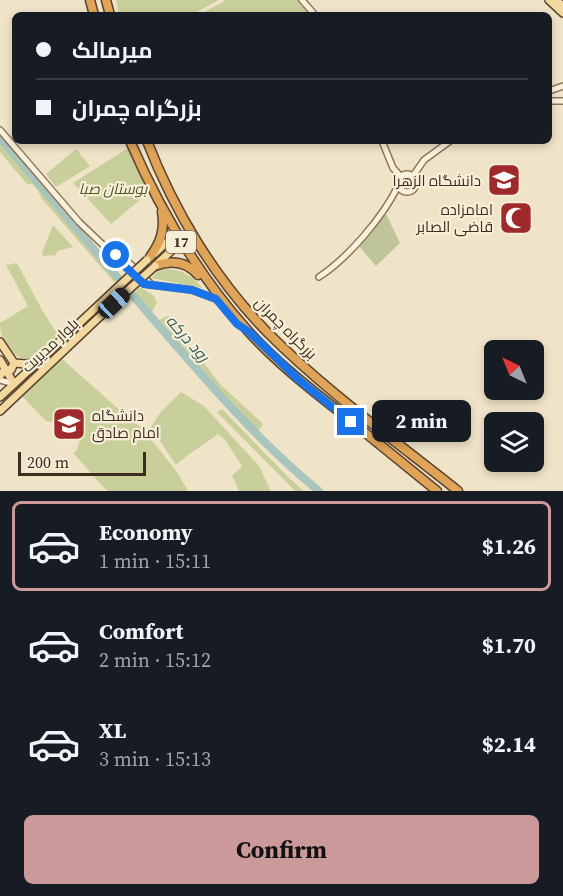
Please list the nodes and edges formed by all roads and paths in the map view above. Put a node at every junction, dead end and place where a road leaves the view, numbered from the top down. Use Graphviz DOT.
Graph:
graph roads {
  1 [pos="302,0"];
  2 [pos="549,0"];
  3 [pos="556,0"];
  4 [pos="563,6"];
  5 [pos="312,12"];
  6 [pos="563,13"];
  7 [pos="0,130"];
  8 [pos="12,144"];
  9 [pos="12,144"];
  10 [pos="131,144"];
  11 [pos="148,144"];
  12 [pos="383,144"];
  13 [pos="446,144"];
  14 [pos="413,176"];
  15 [pos="402,178"];
  16 [pos="399,186"];
  17 [pos="406,192"];
  18 [pos="158,200"];
  19 [pos="390,203"];
  20 [pos="151,261"];
  21 [pos="319,277"];
  22 [pos="216,299"];
  23 [pos="249,332"];
  24 [pos="0,342"];
  25 [pos="0,360"];
  26 [pos="37,362"];
  27 [pos="14,363"];
  28 [pos="5,369"];
  29 [pos="0,378"];
  30 [pos="14,384"];
  31 [pos="0,397"];
  32 [pos="0,411"];
  33 [pos="437,491"];
  34 [pos="458,491"];
  1 -- 5 [label="street"];
  2 -- 6 [label="main road"];
  3 -- 4 [label="main road"];
  7 -- 8 [label="street"];
  9 -- 22 [label="street"];
  10 -- 18 [label="highway, بزرگراه چمران / 17"];
  11 -- 34 [label="highway, بزرگراه چمران / 17"];
  12 -- 15 [label="street"];
  13 -- 14 [label="street"];
  14 -- 15 [label="street"];
  14 -- 17 [label="street"];
  15 -- 16 [label="street"];
  16 -- 17 [label="street"];
  16 -- 19 [label="street"];
  17 -- 19 [label="street"];
  18 -- 20 [label="highway"];
  18 -- 23 [label="highway, بزرگراه چمران / 17"];
  19 -- 21 [label="street"];
  20 -- 20 [label="main road, بلوار مدیریت"];
  20 -- 22 [label="highway"];
  20 -- 26 [label="main road, بلوار مدیریت, bridge"];
  20 -- 32 [label="main road, بلوار مدیریت, bridge"];
  22 -- 23 [label="highway"];
  23 -- 33 [label="highway, بزرگراه چمران / 17"];
  24 -- 27 [label="main road"];
  25 -- 28 [label="main road"];
  26 -- 27 [label="main road"];
  26 -- 30 [label="main road, بلوار مدیریت"];
  27 -- 28 [label="main road"];
  28 -- 29 [label="main road"];
  28 -- 30 [label="main road"];
  29 -- 30 [label="street"];
  30 -- 31 [label="main road, بلوار مدیریت"];
}
